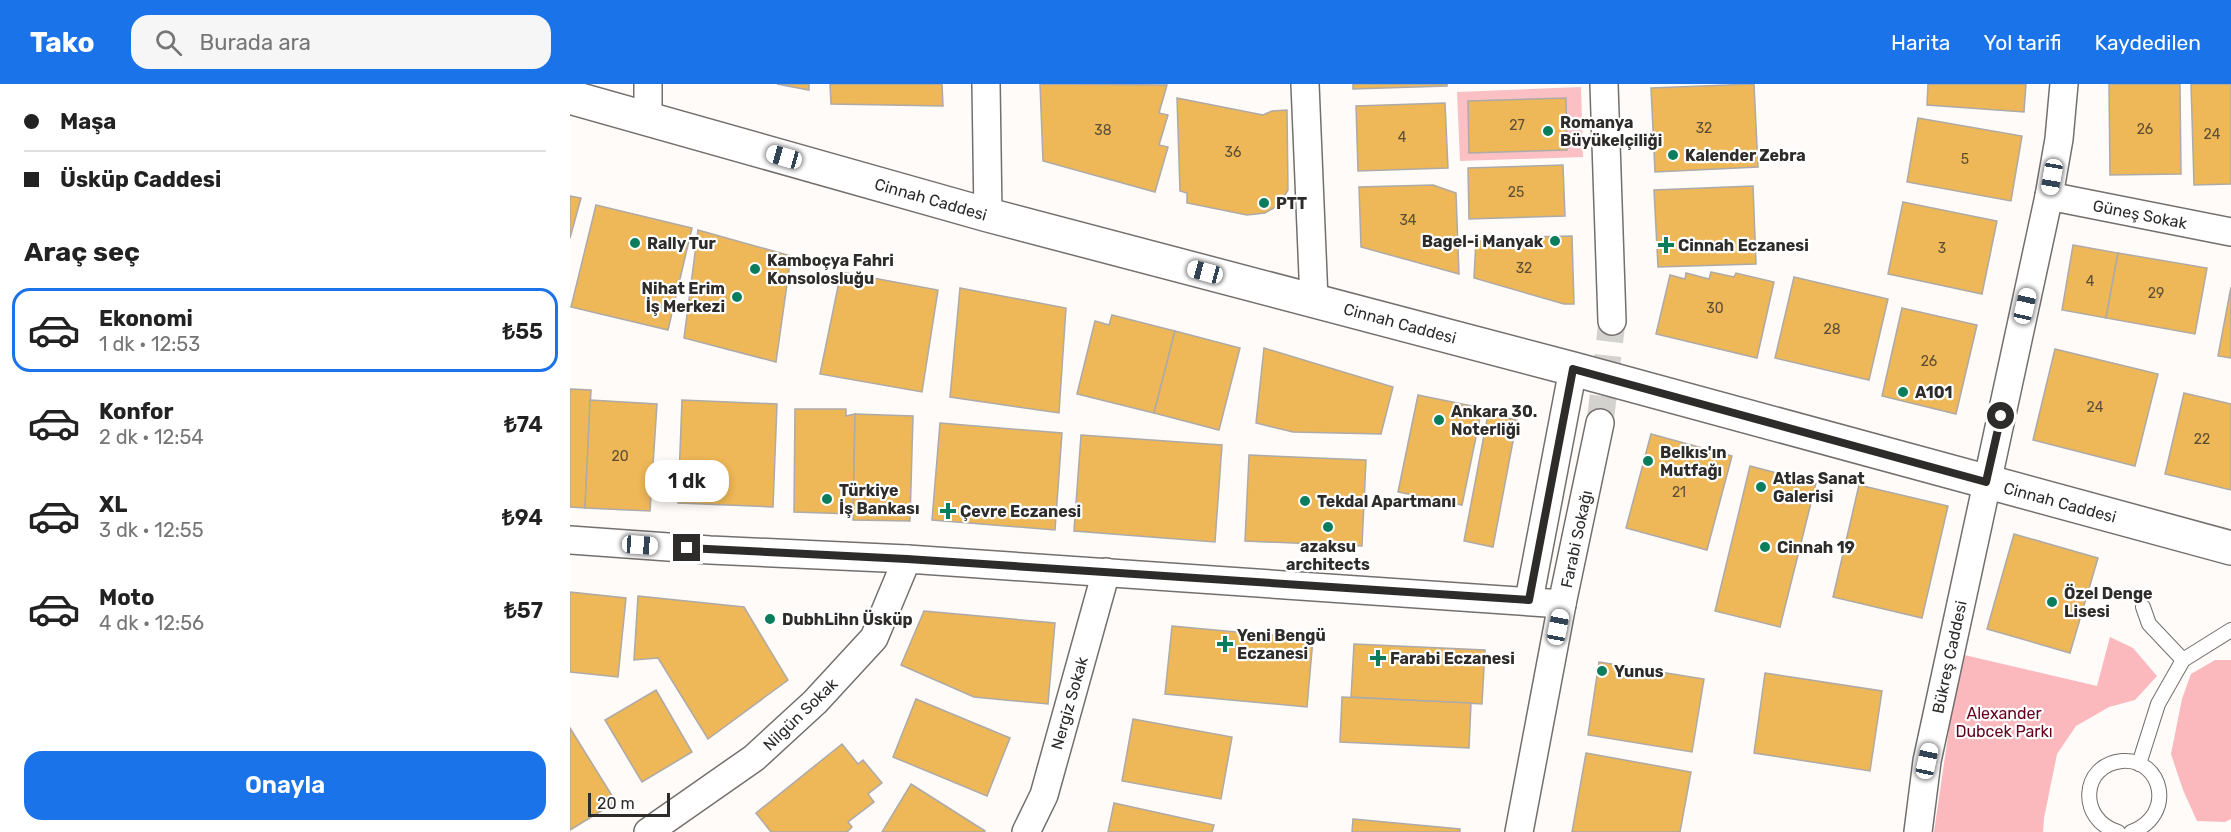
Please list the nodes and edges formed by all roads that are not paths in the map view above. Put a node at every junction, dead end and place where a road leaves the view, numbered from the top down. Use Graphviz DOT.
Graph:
graph roads {
  1 [pos="648,84"];
  2 [pos="986,84"];
  3 [pos="1305,84"];
  4 [pos="1604,84"];
  5 [pos="2064,84"];
  6 [pos="570,97"];
  7 [pos="648,118"];
  8 [pos="2049,196"];
  9 [pos="988,215"];
  10 [pos="2231,232"];
  11 [pos="1314,300"];
  12 [pos="1612,321"];
  13 [pos="1573,369"];
  14 [pos="1600,423"];
  15 [pos="1986,482"];
  16 [pos="570,540"];
  17 [pos="2231,548"];
  18 [pos="907,559"];
  19 [pos="1106,572"];
  20 [pos="1529,600"];
  21 [pos="1562,604"];
  22 [pos="2143,607"];
  23 [pos="2231,630"];
  24 [pos="2183,660"];
  25 [pos="2139,764"];
  26 [pos="648,832"];
  27 [pos="1026,832"];
  28 [pos="1519,832"];
  29 [pos="1918,832"];
  30 [pos="2118,832"];
  31 [pos="2131,832"];
  1 -- 7 [label="street"];
  2 -- 9 [label="street"];
  3 -- 11 [label="street"];
  4 -- 12 [label="street"];
  5 -- 8 [label="street, Bükreş Caddesi"];
  6 -- 7 [label="main road, Cinnah Caddesi"];
  7 -- 9 [label="main road, Cinnah Caddesi"];
  8 -- 10 [label="street, Güneş Sokak"];
  8 -- 15 [label="street, Bükreş Caddesi"];
  9 -- 11 [label="main road, Cinnah Caddesi"];
  11 -- 13 [label="main road, Cinnah Caddesi"];
  13 -- 15 [label="main road, Cinnah Caddesi"];
  13 -- 20 [label="street"];
  14 -- 21 [label="street, Farabi Sokağı"];
  15 -- 17 [label="main road, Cinnah Caddesi"];
  15 -- 29 [label="street, Bükreş Caddesi"];
  16 -- 18 [label="street"];
  18 -- 19 [label="street"];
  18 -- 26 [label="street, Nilgün Sokak"];
  19 -- 20 [label="street"];
  19 -- 27 [label="street, Nergiz Sokak"];
  20 -- 21 [label="street"];
  21 -- 28 [label="street, Farabi Sokağı"];
  22 -- 24 [label="lane"];
  23 -- 24 [label="lane"];
  24 -- 25 [label="lane"];
  25 -- 30 [label="lane"];
  25 -- 31 [label="lane"];
}
